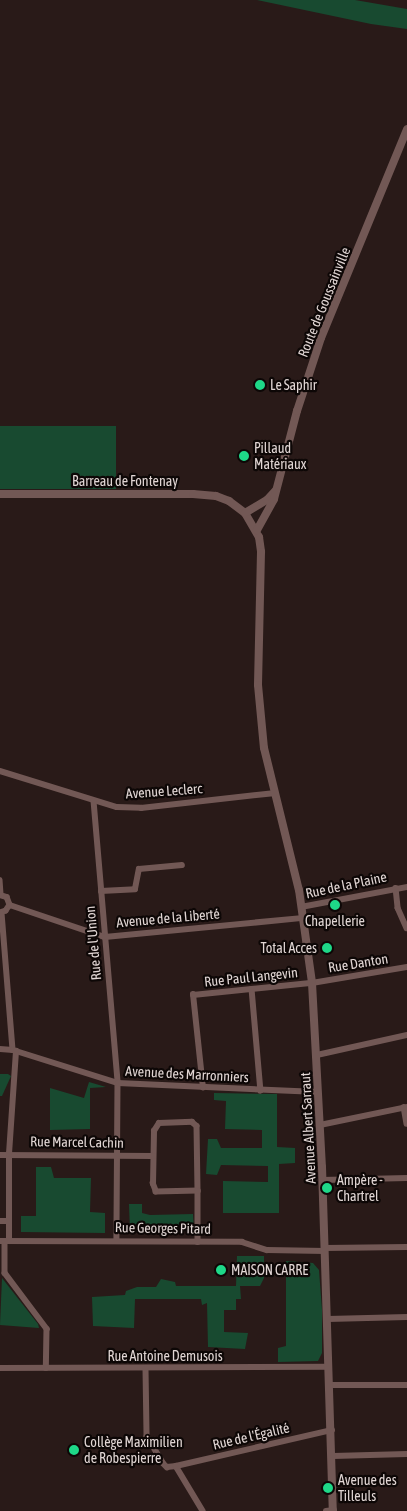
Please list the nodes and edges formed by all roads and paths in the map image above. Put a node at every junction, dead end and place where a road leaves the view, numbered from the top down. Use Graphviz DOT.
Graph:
graph roads {
  1 [pos="407,129"];
  2 [pos="276,489"];
  3 [pos="0,494"];
  4 [pos="245,513"];
  5 [pos="257,530"];
  6 [pos="0,771"];
  7 [pos="275,793"];
  8 [pos="94,801"];
  9 [pos="182,865"];
  10 [pos="0,880"];
  11 [pos="407,887"];
  12 [pos="396,888"];
  13 [pos="101,891"];
  14 [pos="1,895"];
  15 [pos="10,905"];
  16 [pos="301,907"];
  17 [pos="1,913"];
  18 [pos="303,918"];
  19 [pos="407,928"];
  20 [pos="105,937"];
  21 [pos="407,967"];
  22 [pos="312,983"];
  23 [pos="252,988"];
  24 [pos="407,1035"];
  25 [pos="0,1049"];
  26 [pos="14,1051"];
  27 [pos="317,1055"];
  28 [pos="118,1083"];
  29 [pos="203,1088"];
  30 [pos="261,1091"];
  31 [pos="318,1092"];
  32 [pos="406,1107"];
  33 [pos="407,1124"];
  34 [pos="320,1125"];
  35 [pos="8,1154"];
  36 [pos="117,1154"];
  37 [pos="0,1155"];
  38 [pos="153,1156"];
  39 [pos="407,1178"];
  40 [pos="322,1180"];
  41 [pos="198,1191"];
  42 [pos="0,1221"];
  43 [pos="9,1221"];
  44 [pos="5,1240"];
  45 [pos="116,1240"];
  46 [pos="198,1242"];
  47 [pos="407,1247"];
  48 [pos="325,1249"];
  49 [pos="407,1317"];
  50 [pos="328,1318"];
  51 [pos="329,1367"];
  52 [pos="0,1368"];
  53 [pos="46,1368"];
  54 [pos="146,1369"];
  55 [pos="330,1385"];
  56 [pos="407,1385"];
  57 [pos="332,1430"];
  58 [pos="407,1454"];
  59 [pos="333,1456"];
  60 [pos="176,1466"];
  61 [pos="331,1510"];
  62 [pos="203,1511"];
  1 -- 2 [label="street, Route de Goussainville"];
  2 -- 4 [label="street"];
  2 -- 5 [label="street, Route de Goussainville"];
  3 -- 4 [label="street, Barreau de Fontenay"];
  4 -- 5 [label="street"];
  5 -- 7 [label="street, Avenue Albert Sarraut"];
  6 -- 8 [label="street, Avenue Leclerc"];
  7 -- 8 [label="street, Avenue Leclerc"];
  7 -- 16 [label="street, Avenue Albert Sarraut"];
  8 -- 13 [label="street, Rue de l'Union"];
  9 -- 13 [label="street"];
  10 -- 14 [label="street"];
  11 -- 12 [label="street, Rue de la Plaine"];
  12 -- 16 [label="street, Rue de la Plaine"];
  12 -- 19 [label="street"];
  13 -- 20 [label="street, Rue de l'Union"];
  14 -- 15 [label="street"];
  15 -- 17 [label="street"];
  15 -- 20 [label="street, Avenue de la Liberté"];
  16 -- 18 [label="street, Avenue Albert Sarraut"];
  17 -- 26 [label="street"];
  18 -- 20 [label="street, Avenue de la Liberté"];
  18 -- 22 [label="street, Avenue Albert Sarraut"];
  20 -- 28 [label="street, Rue de l'Union"];
  21 -- 22 [label="street, Rue Danton"];
  22 -- 23 [label="street, Rue Paul Langevin"];
  22 -- 27 [label="street, Avenue Albert Sarraut"];
  23 -- 29 [label="street, Rue Paul Langevin"];
  23 -- 30 [label="street"];
  24 -- 27 [label="street"];
  25 -- 26 [label="street, Avenue des Marronniers"];
  26 -- 28 [label="street, Avenue des Marronniers"];
  26 -- 35 [label="street"];
  27 -- 31 [label="street, Avenue Albert Sarraut"];
  28 -- 29 [label="street, Avenue des Marronniers"];
  28 -- 36 [label="street, Rue de l'Union"];
  29 -- 30 [label="street, Avenue des Marronniers"];
  30 -- 31 [label="street, Avenue des Marronniers"];
  31 -- 34 [label="street, Avenue Albert Sarraut"];
  32 -- 33 [label="street"];
  32 -- 34 [label="street"];
  34 -- 40 [label="street, Avenue Albert Sarraut"];
  35 -- 36 [label="street, Rue Marcel Cachin"];
  35 -- 37 [label="street, Rue Marcel Cachin"];
  35 -- 43 [label="street"];
  36 -- 38 [label="street, Rue Marcel Cachin"];
  36 -- 45 [label="street, Rue de l'Union"];
  38 -- 41 [label="street"];
  38 -- 41 [label="street"];
  39 -- 40 [label="street"];
  40 -- 48 [label="street, Avenue Albert Sarraut"];
  41 -- 46 [label="street"];
  42 -- 43 [label="street"];
  43 -- 44 [label="street"];
  44 -- 45 [label="street, Rue Georges Pitard"];
  44 -- 53 [label="street"];
  45 -- 46 [label="street, Rue Georges Pitard"];
  46 -- 48 [label="street, Rue Georges Pitard"];
  47 -- 48 [label="street, Rue Georges Pitard"];
  48 -- 50 [label="street, Avenue Albert Sarraut"];
  49 -- 50 [label="street"];
  50 -- 51 [label="street, Avenue Albert Sarraut"];
  51 -- 54 [label="street, Rue Antoine Demusois"];
  51 -- 55 [label="street, Avenue Albert Sarraut"];
  52 -- 53 [label="street, Rue Antoine Demusois"];
  53 -- 54 [label="street, Rue Antoine Demusois"];
  54 -- 60 [label="street"];
  55 -- 56 [label="street"];
  55 -- 57 [label="street, Avenue Albert Sarraut"];
  57 -- 59 [label="street, Avenue Albert Sarraut"];
  57 -- 60 [label="street, Rue de l'Égalité"];
  58 -- 59 [label="street"];
  59 -- 61 [label="street, Avenue Albert Sarraut"];
  60 -- 62 [label="street"];
}
